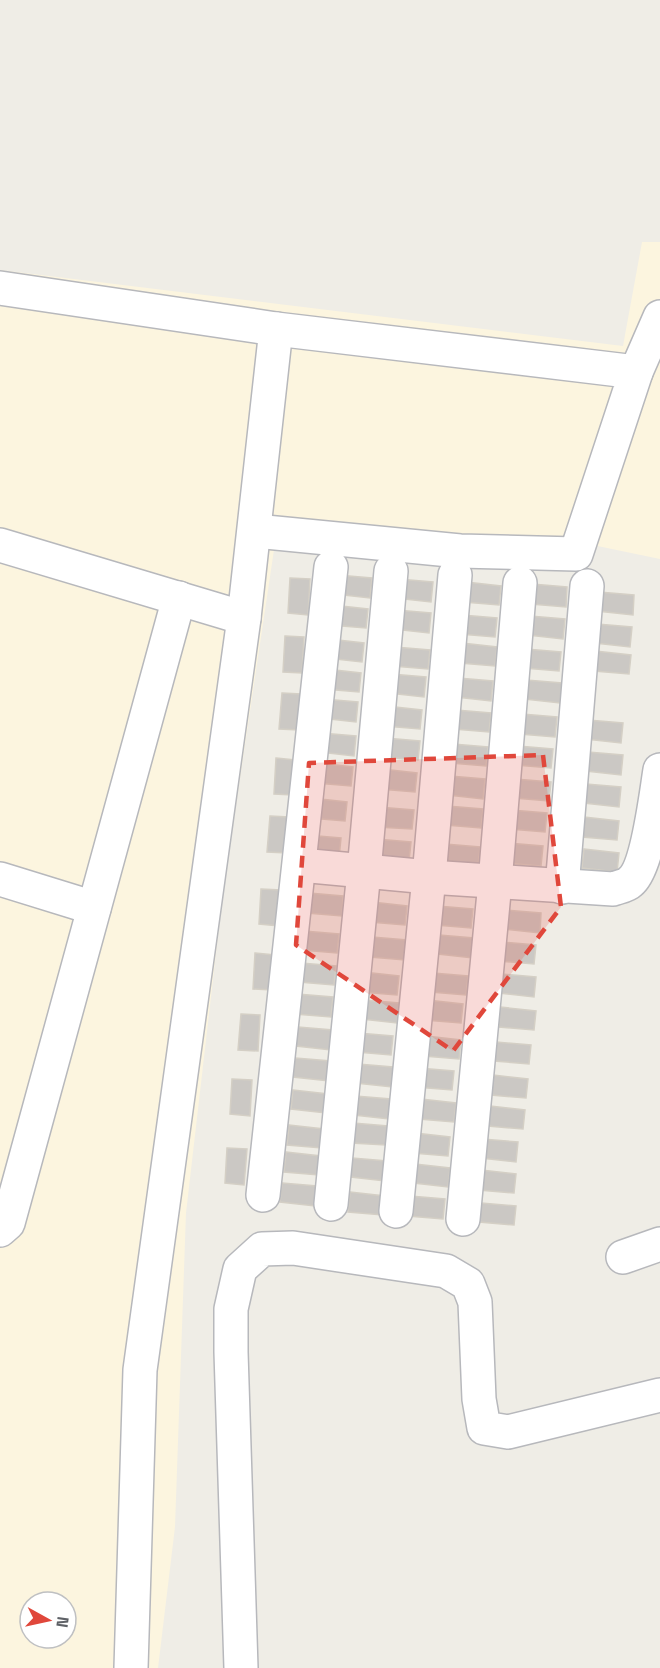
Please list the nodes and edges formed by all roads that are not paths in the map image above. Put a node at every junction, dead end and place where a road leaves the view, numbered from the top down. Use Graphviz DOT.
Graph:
graph roads {
  1 [pos="0,288"];
  2 [pos="660,317"];
  3 [pos="276,329"];
  4 [pos="636,372"];
  5 [pos="255,531"];
  6 [pos="0,544"];
  7 [pos="331,567"];
  8 [pos="391,571"];
  9 [pos="455,575"];
  10 [pos="520,583"];
  11 [pos="587,586"];
  12 [pos="179,598"];
  13 [pos="244,618"];
  14 [pos="660,770"];
  15 [pos="300,865"];
  16 [pos="364,871"];
  17 [pos="429,877"];
  18 [pos="0,879"];
  19 [pos="495,882"];
  20 [pos="562,887"];
  21 [pos="94,908"];
  22 [pos="263,1195"];
  23 [pos="331,1204"];
  24 [pos="396,1211"];
  25 [pos="463,1219"];
  26 [pos="0,1230"];
  27 [pos="660,1244"];
  28 [pos="623,1257"];
  29 [pos="660,1395"];
  30 [pos="131,1668"];
  31 [pos="241,1668"];
  1 -- 3 [label="street"];
  2 -- 4 [label="street"];
  3 -- 4 [label="street"];
  3 -- 5 [label="street"];
  4 -- 5 [label="street"];
  5 -- 13 [label="street"];
  6 -- 12 [label="street"];
  7 -- 15 [label="street"];
  8 -- 16 [label="street"];
  9 -- 17 [label="street"];
  10 -- 19 [label="street"];
  11 -- 20 [label="street"];
  12 -- 13 [label="street"];
  12 -- 21 [label="street"];
  13 -- 30 [label="street"];
  14 -- 20 [label="street"];
  15 -- 16 [label="street"];
  15 -- 22 [label="street"];
  16 -- 17 [label="street"];
  16 -- 23 [label="street"];
  17 -- 19 [label="street"];
  17 -- 24 [label="street"];
  18 -- 21 [label="street"];
  19 -- 20 [label="street"];
  19 -- 25 [label="street"];
  21 -- 26 [label="street"];
  27 -- 28 [label="street"];
  29 -- 31 [label="street"];
}
